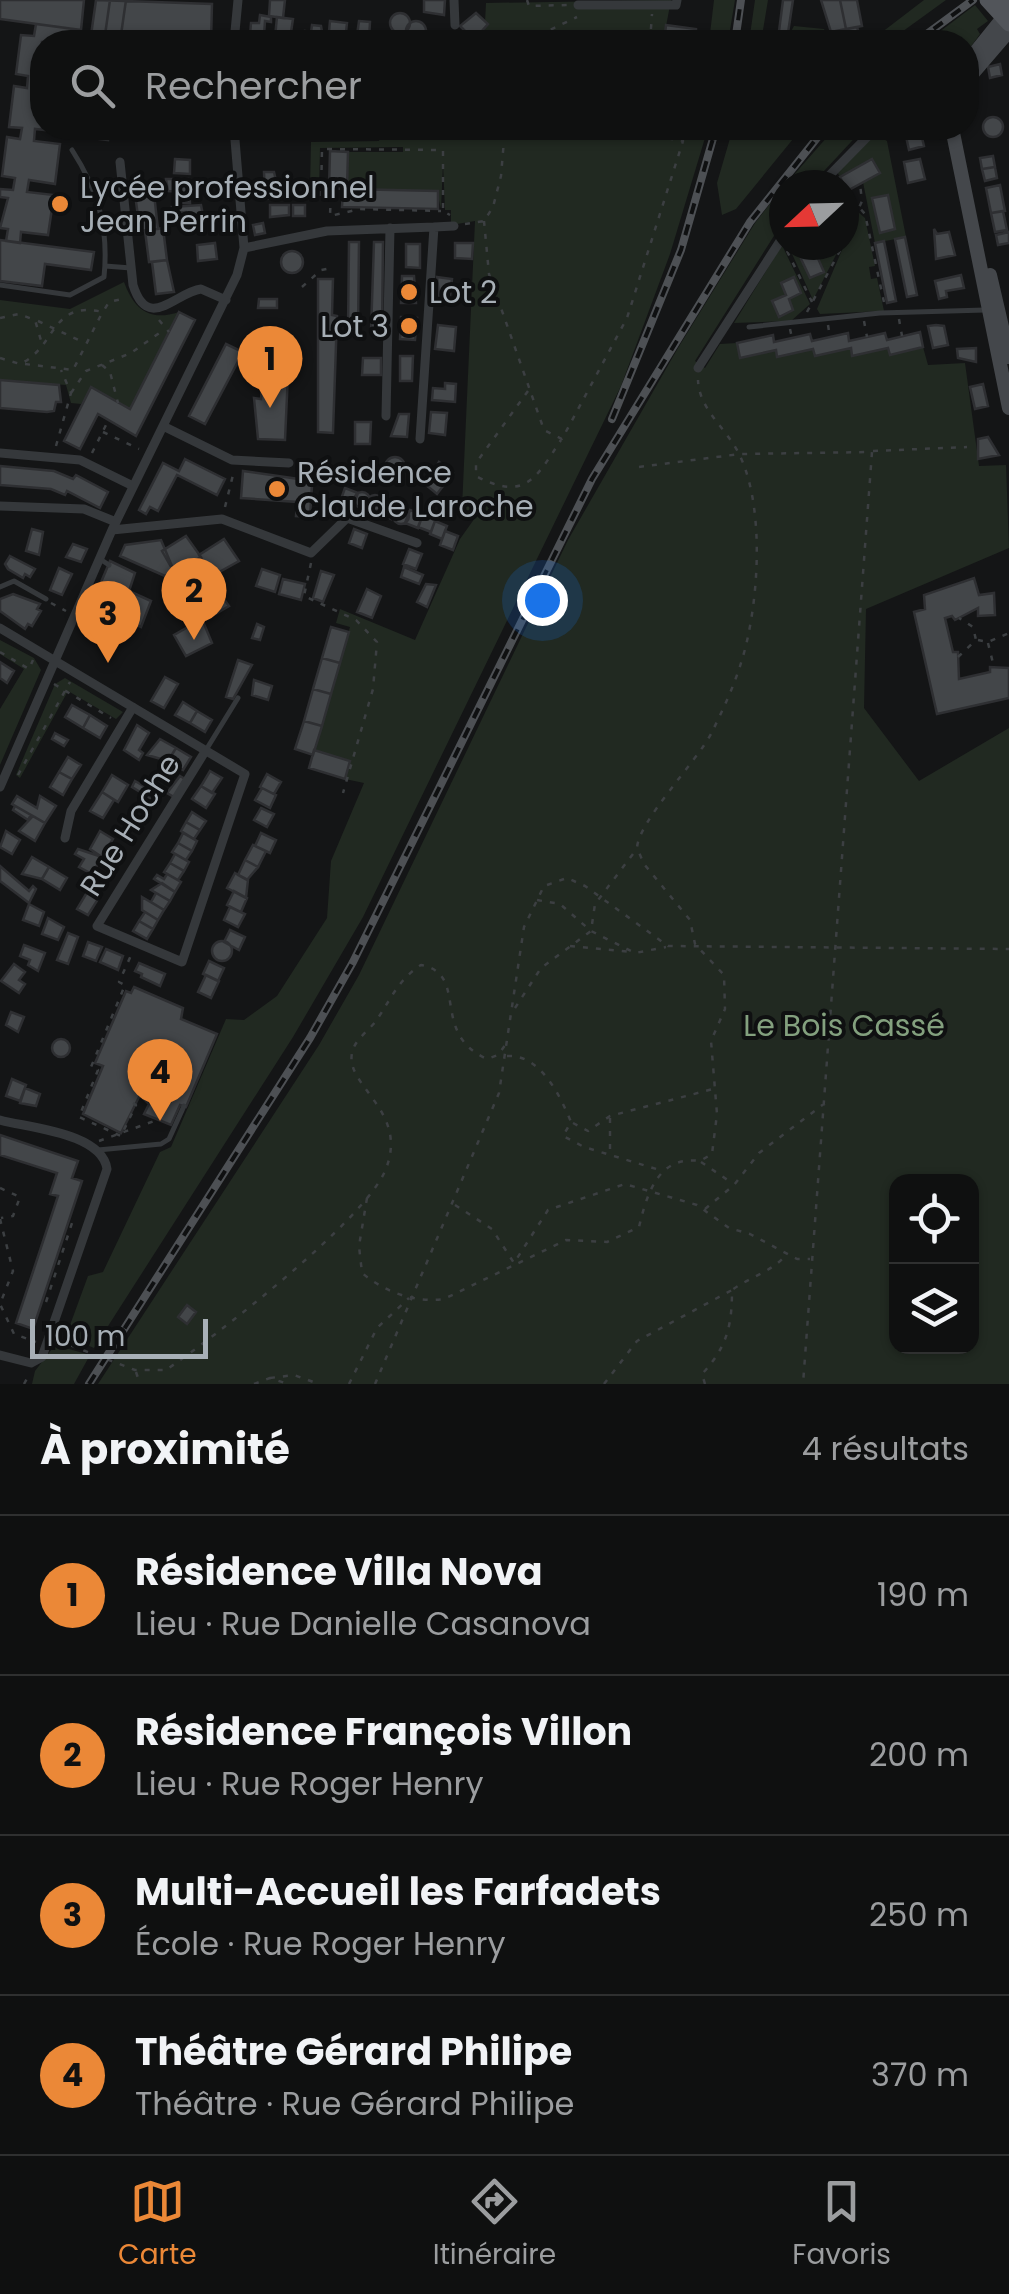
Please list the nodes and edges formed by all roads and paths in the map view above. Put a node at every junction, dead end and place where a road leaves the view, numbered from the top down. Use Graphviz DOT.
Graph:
graph roads {
  1 [pos="238,0"];
  2 [pos="454,0"];
  3 [pos="527,0"];
  4 [pos="677,0"];
  5 [pos="652,3"];
  6 [pos="578,5"];
  7 [pos="1003,12"];
  8 [pos="455,26"];
  9 [pos="235,30"];
  10 [pos="550,30"];
  11 [pos="651,30"];
  12 [pos="979,46"];
  13 [pos="1003,46"];
  14 [pos="979,67"];
  15 [pos="235,140"];
  16 [pos="504,140"];
  17 [pos="676,140"];
  18 [pos="864,140"];
  19 [pos="955,140"];
  20 [pos="963,140"];
  21 [pos="72,150"];
  22 [pos="120,162"];
  23 [pos="835,170"];
  24 [pos="860,184"];
  25 [pos="321,189"];
  26 [pos="321,196"];
  27 [pos="859,208"];
  28 [pos="442,211"];
  29 [pos="484,221"];
  30 [pos="452,226"];
  31 [pos="390,228"];
  32 [pos="434,228"];
  33 [pos="244,248"];
  34 [pos="769,258"];
  35 [pos="792,260"];
  36 [pos="835,260"];
  37 [pos="105,266"];
  38 [pos="131,268"];
  39 [pos="332,268"];
  40 [pos="878,271"];
  41 [pos="870,272"];
  42 [pos="0,286"];
  43 [pos="302,288"];
  44 [pos="138,298"];
  45 [pos="226,300"];
  46 [pos="813,305"];
  47 [pos="158,308"];
  48 [pos="990,310"];
  49 [pos="103,312"];
  50 [pos="898,312"];
  51 [pos="886,313"];
  52 [pos="862,315"];
  53 [pos="0,318"];
  54 [pos="35,320"];
  55 [pos="800,322"];
  56 [pos="749,327"];
  57 [pos="54,328"];
  58 [pos="902,336"];
  59 [pos="867,337"];
  60 [pos="87,344"];
  61 [pos="42,345"];
  62 [pos="1009,357"];
  63 [pos="0,358"];
  64 [pos="20,364"];
  65 [pos="102,364"];
  66 [pos="60,368"];
  67 [pos="698,368"];
  68 [pos="529,390"];
  69 [pos="71,392"];
  70 [pos="118,403"];
  71 [pos="1009,408"];
  72 [pos="386,416"];
  73 [pos="109,419"];
  74 [pos="163,426"];
  75 [pos="103,432"];
  76 [pos="420,439"];
  77 [pos="562,439"];
  78 [pos="967,447"];
  79 [pos="872,452"];
  80 [pos="0,453"];
  81 [pos="149,454"];
  82 [pos="740,454"];
  83 [pos="56,457"];
  84 [pos="236,460"];
  85 [pos="289,463"];
  86 [pos="86,464"];
  87 [pos="639,467"];
  88 [pos="133,486"];
  89 [pos="0,506"];
  90 [pos="222,519"];
  91 [pos="114,526"];
  92 [pos="418,544"];
  93 [pos="311,553"];
  94 [pos="0,587"];
  95 [pos="46,600"];
  96 [pos="74,616"];
  97 [pos="959,618"];
  98 [pos="0,628"];
  99 [pos="1009,633"];
  100 [pos="976,640"];
  101 [pos="988,642"];
  102 [pos="38,651"];
  103 [pos="0,652"];
  104 [pos="958,657"];
  105 [pos="55,661"];
  106 [pos="994,667"];
  107 [pos="29,669"];
  108 [pos="76,672"];
  109 [pos="46,681"];
  110 [pos="66,691"];
  111 [pos="238,698"];
  112 [pos="131,711"];
  113 [pos="206,750"];
  114 [pos="18,775"];
  115 [pos="0,787"];
  116 [pos="343,793"];
  117 [pos="65,838"];
  118 [pos="637,848"];
  119 [pos="600,896"];
  120 [pos="535,900"];
  121 [pos="591,931"];
  122 [pos="136,944"];
  123 [pos="695,944"];
  124 [pos="568,945"];
  125 [pos="668,946"];
  126 [pos="838,946"];
  127 [pos="1009,949"];
  128 [pos="635,952"];
  129 [pos="512,1013"];
  130 [pos="506,1043"];
  131 [pos="506,1056"];
  132 [pos="713,1089"];
  133 [pos="133,1103"];
  134 [pos="825,1104"];
  135 [pos="184,1106"];
  136 [pos="610,1116"];
  137 [pos="0,1120"];
  138 [pos="157,1120"];
  139 [pos="571,1122"];
  140 [pos="122,1136"];
  141 [pos="93,1147"];
  142 [pos="610,1155"];
  143 [pos="700,1161"];
  144 [pos="663,1171"];
  145 [pos="734,1185"];
  146 [pos="0,1188"];
  147 [pos="647,1194"];
  148 [pos="367,1198"];
  149 [pos="452,1204"];
  150 [pos="704,1210"];
  151 [pos="0,1218"];
  152 [pos="83,1221"];
  153 [pos="787,1254"];
  154 [pos="58,1259"];
  155 [pos="811,1259"];
  156 [pos="69,1263"];
  157 [pos="514,1263"];
  158 [pos="732,1290"];
  159 [pos="411,1297"];
  160 [pos="46,1302"];
  161 [pos="46,1341"];
  162 [pos="0,1356"];
  163 [pos="135,1370"];
  164 [pos="270,1378"];
  165 [pos="140,1384"];
  166 [pos="254,1384"];
  167 [pos="288,1384"];
  168 [pos="319,1384"];
  169 [pos="349,1384"];
  170 [pos="375,1384"];
  171 [pos="604,1384"];
  172 [pos="706,1384"];
  173 [pos="803,1384"];
  1 -- 9 [label="street"];
  2 -- 8 [label="street"];
  3 -- 6 [label="path"];
  4 -- 5 [label="street"];
  5 -- 6 [label="street"];
  5 -- 11 [label="path"];
  6 -- 10 [label="path"];
  7 -- 12 [label="main road"];
  7 -- 13 [label="main road"];
  13 -- 14 [label="main road"];
  15 -- 33 [label="street"];
  16 -- 29 [label="path"];
  17 -- 77 [label="path"];
  18 -- 23 [label="street"];
  19 -- 48 [label="main road"];
  20 -- 62 [label="main road"];
  21 -- 37 [label="lane"];
  22 -- 38 [label="street"];
  24 -- 27 [label="path"];
  25 -- 26 [label="path"];
  25 -- 28 [label="path"];
  25 -- 28 [label="path"];
  27 -- 40 [label="path"];
  28 -- 30 [label="path"];
  29 -- 30 [label="path"];
  29 -- 68 [label="path"];
  30 -- 32 [label="street"];
  31 -- 32 [label="street"];
  31 -- 33 [label="street"];
  31 -- 72 [label="street"];
  32 -- 76 [label="street"];
  33 -- 45 [label="street"];
  34 -- 67 [label="street"];
  35 -- 46 [label="path"];
  36 -- 46 [label="path"];
  37 -- 38 [label="lane"];
  37 -- 42 [label="lane"];
  38 -- 44 [label="street"];
  39 -- 43 [label="path"];
  40 -- 41 [label="path"];
  40 -- 51 [label="path"];
  44 -- 47 [label="street"];
  44 -- 49 [label="path"];
  45 -- 47 [label="street"];
  45 -- 74 [label="street"];
  46 -- 55 [label="path"];
  47 -- 65 [label="path"];
  48 -- 50 [label="lane"];
  48 -- 71 [label="main road"];
  49 -- 57 [label="path"];
  49 -- 60 [label="path"];
  50 -- 51 [label="lane"];
  50 -- 58 [label="path"];
  51 -- 52 [label="lane"];
  52 -- 55 [label="lane"];
  52 -- 59 [label="path"];
  53 -- 54 [label="path"];
  54 -- 57 [label="path"];
  54 -- 61 [label="path"];
  55 -- 56 [label="lane"];
  57 -- 60 [label="path"];
  57 -- 61 [label="path"];
  60 -- 66 [label="path"];
  61 -- 64 [label="path"];
  63 -- 64 [label="path"];
  64 -- 66 [label="path"];
  65 -- 69 [label="path"];
  65 -- 70 [label="path"];
  66 -- 69 [label="path"];
  67 -- 82 [label="path"];
  68 -- 77 [label="path"];
  68 -- 77 [label="path"];
  69 -- 83 [label="path"];
  73 -- 75 [label="path"];
  74 -- 81 [label="street"];
  74 -- 84 [label="street"];
  75 -- 81 [label="path"];
  75 -- 86 [label="path"];
  78 -- 79 [label="path"];
  79 -- 82 [label="path"];
  79 -- 126 [label="path"];
  80 -- 83 [label="street"];
  81 -- 88 [label="street"];
  82 -- 87 [label="path"];
  82 -- 118 [label="path"];
  83 -- 86 [label="street"];
  84 -- 85 [label="street"];
  84 -- 90 [label="path"];
  86 -- 88 [label="street"];
  88 -- 91 [label="street"];
  89 -- 91 [label="street"];
  90 -- 91 [label="street"];
  90 -- 93 [label="street"];
  91 -- 96 [label="street"];
  92 -- 93 [label="street"];
  93 -- 116 [label="path"];
  94 -- 95 [label="lane"];
  95 -- 96 [label="path"];
  96 -- 105 [label="street"];
  97 -- 100 [label="path"];
  98 -- 102 [label="street"];
  99 -- 101 [label="path"];
  100 -- 101 [label="path"];
  100 -- 104 [label="path"];
  101 -- 106 [label="path"];
  102 -- 105 [label="street"];
  102 -- 107 [label="path"];
  103 -- 107 [label="path"];
  105 -- 108 [label="street"];
  105 -- 109 [label="street"];
  107 -- 109 [label="path"];
  108 -- 110 [label="path"];
  108 -- 112 [label="street"];
  109 -- 110 [label="path"];
  109 -- 115 [label="street"];
  110 -- 112 [label="path"];
  110 -- 114 [label="path"];
  111 -- 113 [label="lane"];
  112 -- 113 [label="street"];
  112 -- 117 [label="street"];
  113 -- 122 [label="street, Rue Hoche"];
  113 -- 122 [label="street"];
  118 -- 119 [label="path"];
  118 -- 123 [label="path"];
  119 -- 120 [label="path"];
  119 -- 121 [label="path"];
  119 -- 125 [label="path"];
  120 -- 121 [label="path"];
  120 -- 129 [label="path"];
  121 -- 124 [label="path"];
  121 -- 128 [label="path"];
  122 -- 140 [label="path"];
  123 -- 125 [label="path"];
  123 -- 126 [label="path"];
  123 -- 132 [label="path"];
  124 -- 128 [label="path"];
  124 -- 129 [label="path"];
  125 -- 128 [label="path"];
  126 -- 127 [label="path"];
  126 -- 134 [label="path"];
  129 -- 130 [label="path"];
  130 -- 131 [label="path"];
  130 -- 148 [label="path"];
  131 -- 139 [label="path"];
  131 -- 149 [label="path"];
  132 -- 136 [label="path"];
  132 -- 143 [label="path"];
  133 -- 140 [label="path"];
  134 -- 145 [label="path"];
  134 -- 155 [label="path"];
  135 -- 141 [label="lane"];
  136 -- 139 [label="path"];
  136 -- 142 [label="path"];
  137 -- 141 [label="street"];
  138 -- 140 [label="path"];
  139 -- 142 [label="path"];
  140 -- 141 [label="path"];
  141 -- 161 [label="street"];
  142 -- 144 [label="path"];
  143 -- 144 [label="path"];
  143 -- 145 [label="path"];
  144 -- 147 [label="path"];
  145 -- 150 [label="path"];
  146 -- 151 [label="path"];
  147 -- 150 [label="path"];
  147 -- 157 [label="path"];
  147 -- 157 [label="path"];
  148 -- 159 [label="path"];
  148 -- 163 [label="path"];
  149 -- 157 [label="path"];
  149 -- 159 [label="path"];
  150 -- 153 [label="path"];
  151 -- 161 [label="path"];
  152 -- 154 [label="path"];
  153 -- 155 [label="path"];
  153 -- 158 [label="path"];
  154 -- 156 [label="path"];
  154 -- 160 [label="path"];
  155 -- 173 [label="path"];
  157 -- 159 [label="path"];
  158 -- 171 [label="path"];
  158 -- 172 [label="path"];
  159 -- 169 [label="path"];
  159 -- 170 [label="path"];
  161 -- 162 [label="street"];
  161 -- 163 [label="path"];
  163 -- 165 [label="path"];
  164 -- 166 [label="path"];
  164 -- 167 [label="path"];
  164 -- 168 [label="path"];
}
